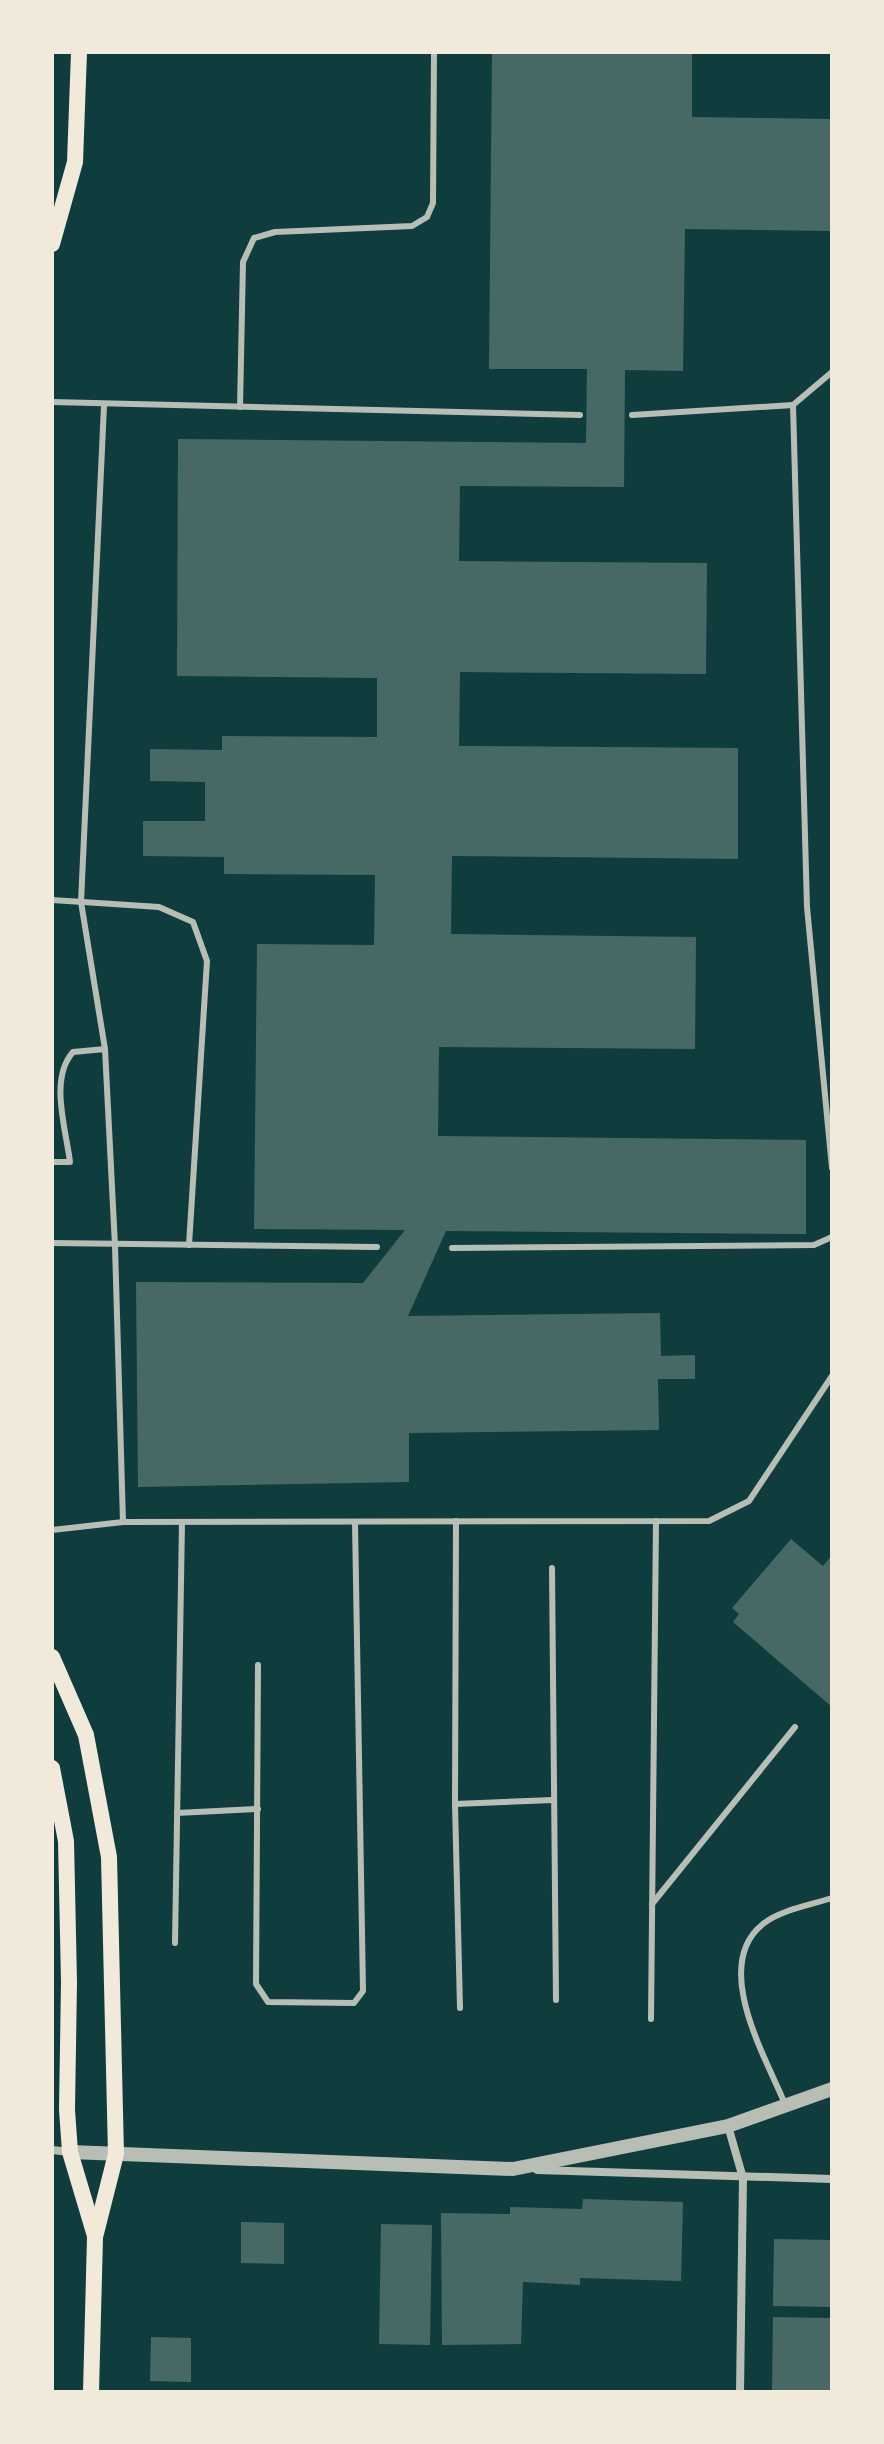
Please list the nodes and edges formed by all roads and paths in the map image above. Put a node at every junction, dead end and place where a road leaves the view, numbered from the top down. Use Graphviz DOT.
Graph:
graph roads {
  1 [pos="79,52"];
  2 [pos="434,52"];
  3 [pos="57,215"];
  4 [pos="52,244"];
  5 [pos="832,372"];
  6 [pos="52,402"];
  7 [pos="793,405"];
  8 [pos="104,406"];
  9 [pos="240,407"];
  10 [pos="580,415"];
  11 [pos="632,415"];
  12 [pos="52,900"];
  13 [pos="81,902"];
  14 [pos="105,1049"];
  15 [pos="52,1162"];
  16 [pos="832,1168"];
  17 [pos="832,1237"];
  18 [pos="52,1243"];
  19 [pos="189,1245"];
  20 [pos="115,1246"];
  21 [pos="377,1247"];
  22 [pos="452,1248"];
  23 [pos="832,1376"];
  24 [pos="456,1521"];
  25 [pos="656,1521"];
  26 [pos="123,1522"];
  27 [pos="182,1522"];
  28 [pos="355,1523"];
  29 [pos="52,1530"];
  30 [pos="552,1568"];
  31 [pos="52,1657"];
  32 [pos="258,1665"];
  33 [pos="795,1727"];
  34 [pos="52,1768"];
  35 [pos="553,1800"];
  36 [pos="455,1804"];
  37 [pos="258,1809"];
  38 [pos="177,1813"];
  39 [pos="832,1898"];
  40 [pos="652,1904"];
  41 [pos="175,1943"];
  42 [pos="556,2000"];
  43 [pos="460,2008"];
  44 [pos="651,2019"];
  45 [pos="832,2089"];
  46 [pos="786,2108"];
  47 [pos="728,2126"];
  48 [pos="52,2150"];
  49 [pos="70,2152"];
  50 [pos="116,2154"];
  51 [pos="513,2169"];
  52 [pos="743,2178"];
  53 [pos="832,2179"];
  54 [pos="95,2237"];
  55 [pos="91,2392"];
  56 [pos="740,2392"];
  1 -- 3 [label="main road"];
  2 -- 9 [label="lane"];
  3 -- 4 [label="main road"];
  5 -- 7 [label="lane"];
  6 -- 8 [label="lane"];
  7 -- 11 [label="lane"];
  7 -- 16 [label="lane"];
  8 -- 9 [label="lane"];
  8 -- 13 [label="lane"];
  9 -- 10 [label="lane"];
  12 -- 13 [label="lane"];
  13 -- 14 [label="lane"];
  13 -- 19 [label="lane"];
  14 -- 15 [label="lane"];
  14 -- 20 [label="lane"];
  17 -- 22 [label="lane"];
  18 -- 20 [label="lane"];
  19 -- 20 [label="lane"];
  19 -- 21 [label="lane"];
  20 -- 26 [label="lane"];
  23 -- 25 [label="lane"];
  24 -- 25 [label="lane"];
  24 -- 28 [label="lane"];
  24 -- 36 [label="lane"];
  25 -- 40 [label="lane"];
  26 -- 27 [label="lane"];
  26 -- 29 [label="lane"];
  27 -- 28 [label="lane"];
  27 -- 38 [label="lane"];
  28 -- 37 [label="lane"];
  30 -- 35 [label="lane"];
  31 -- 50 [label="main road"];
  32 -- 37 [label="lane"];
  33 -- 40 [label="lane"];
  34 -- 49 [label="main road"];
  35 -- 36 [label="lane"];
  35 -- 42 [label="lane"];
  36 -- 43 [label="lane"];
  37 -- 38 [label="lane"];
  38 -- 41 [label="lane"];
  39 -- 46 [label="lane"];
  40 -- 44 [label="lane"];
  45 -- 46 [label="street"];
  46 -- 47 [label="street"];
  47 -- 51 [label="street"];
  47 -- 52 [label="street"];
  48 -- 49 [label="street"];
  49 -- 50 [label="street"];
  49 -- 54 [label="main road"];
  50 -- 51 [label="street"];
  50 -- 54 [label="main road"];
  51 -- 52 [label="street"];
  52 -- 53 [label="street"];
  52 -- 56 [label="street"];
  54 -- 55 [label="main road"];
}
